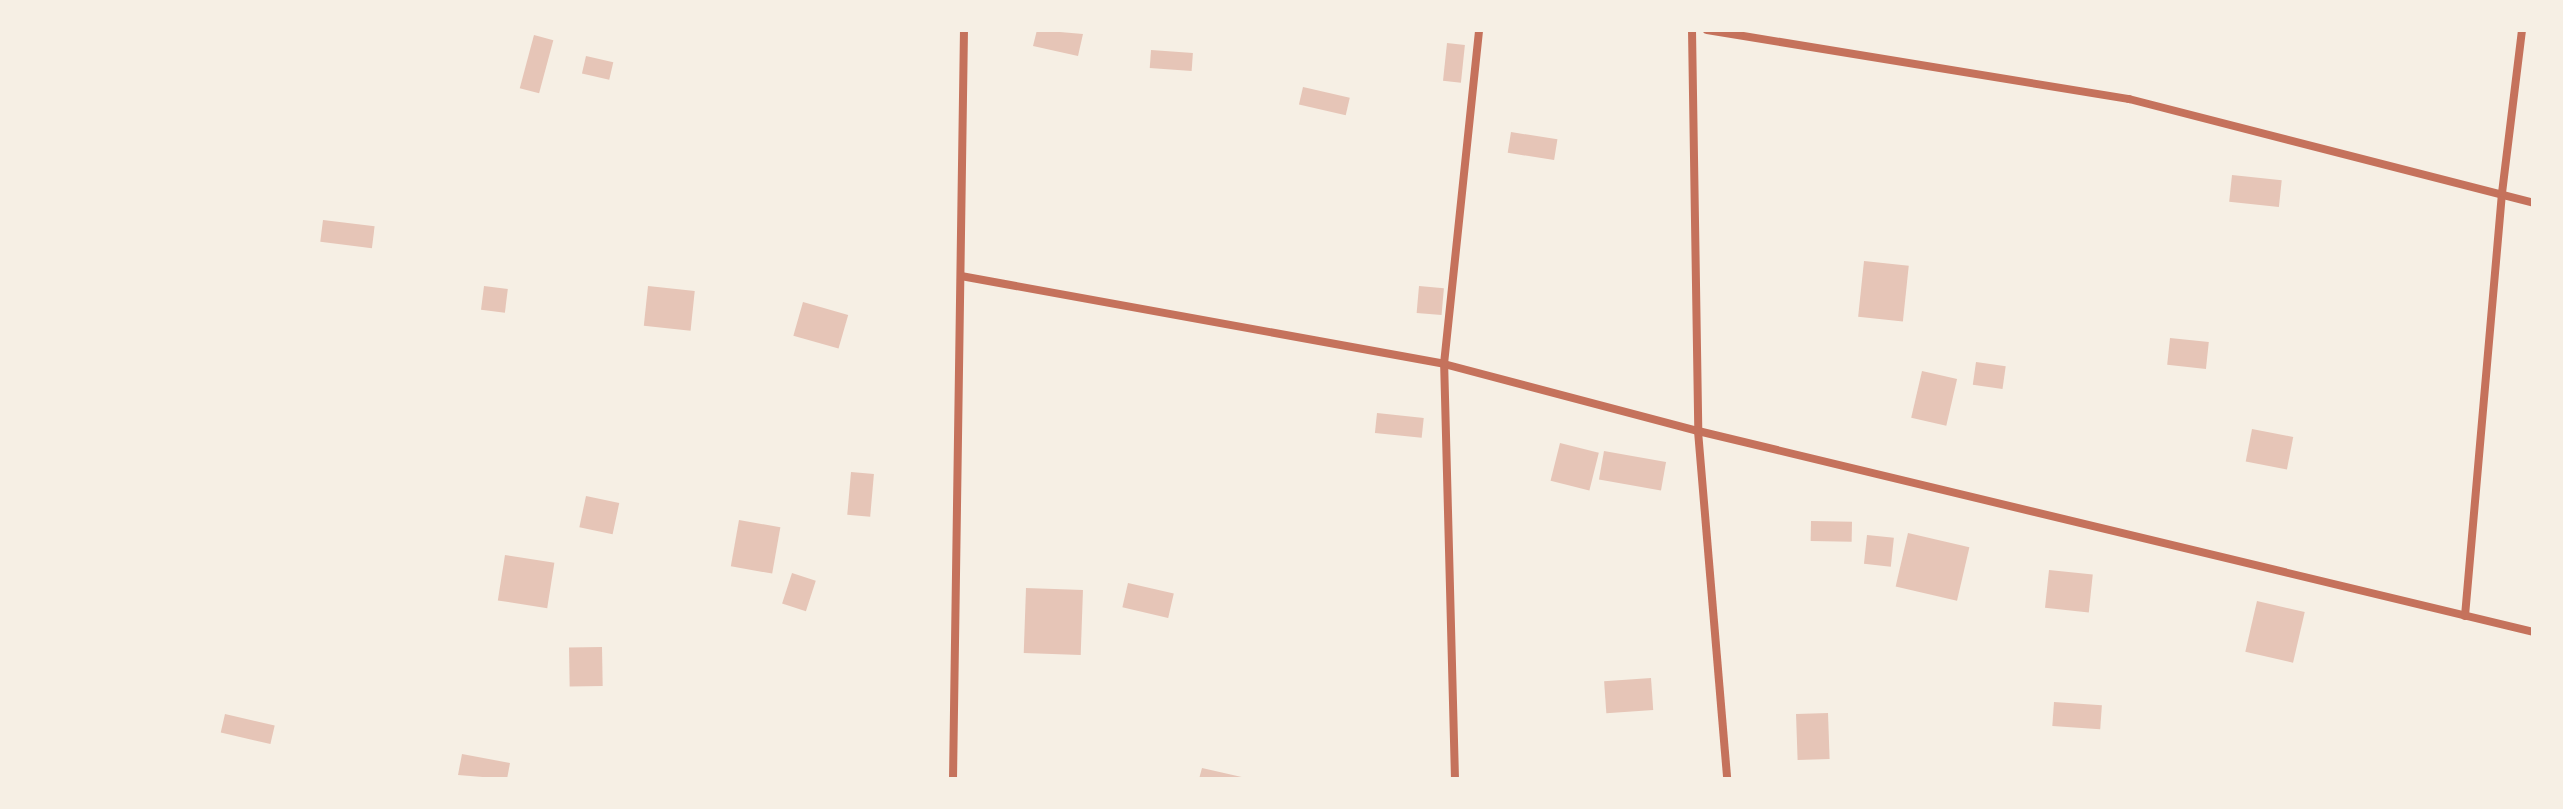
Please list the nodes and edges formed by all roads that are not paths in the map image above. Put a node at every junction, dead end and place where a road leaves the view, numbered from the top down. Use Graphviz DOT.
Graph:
graph roads {
  1 [pos="964,30"];
  2 [pos="1479,30"];
  3 [pos="1692,30"];
  4 [pos="1707,30"];
  5 [pos="2522,30"];
  6 [pos="2502,193"];
  7 [pos="2533,203"];
  8 [pos="961,276"];
  9 [pos="1444,364"];
  10 [pos="1698,431"];
  11 [pos="2465,616"];
  12 [pos="2533,632"];
  13 [pos="953,779"];
  14 [pos="1455,779"];
  15 [pos="1727,779"];
  1 -- 8 [label="street"];
  2 -- 9 [label="street"];
  3 -- 10 [label="street"];
  4 -- 6 [label="street"];
  5 -- 6 [label="street"];
  6 -- 7 [label="street"];
  6 -- 11 [label="street"];
  8 -- 9 [label="street"];
  8 -- 13 [label="street"];
  9 -- 10 [label="street"];
  9 -- 14 [label="street"];
  10 -- 11 [label="street"];
  10 -- 15 [label="street"];
  11 -- 12 [label="street"];
}
